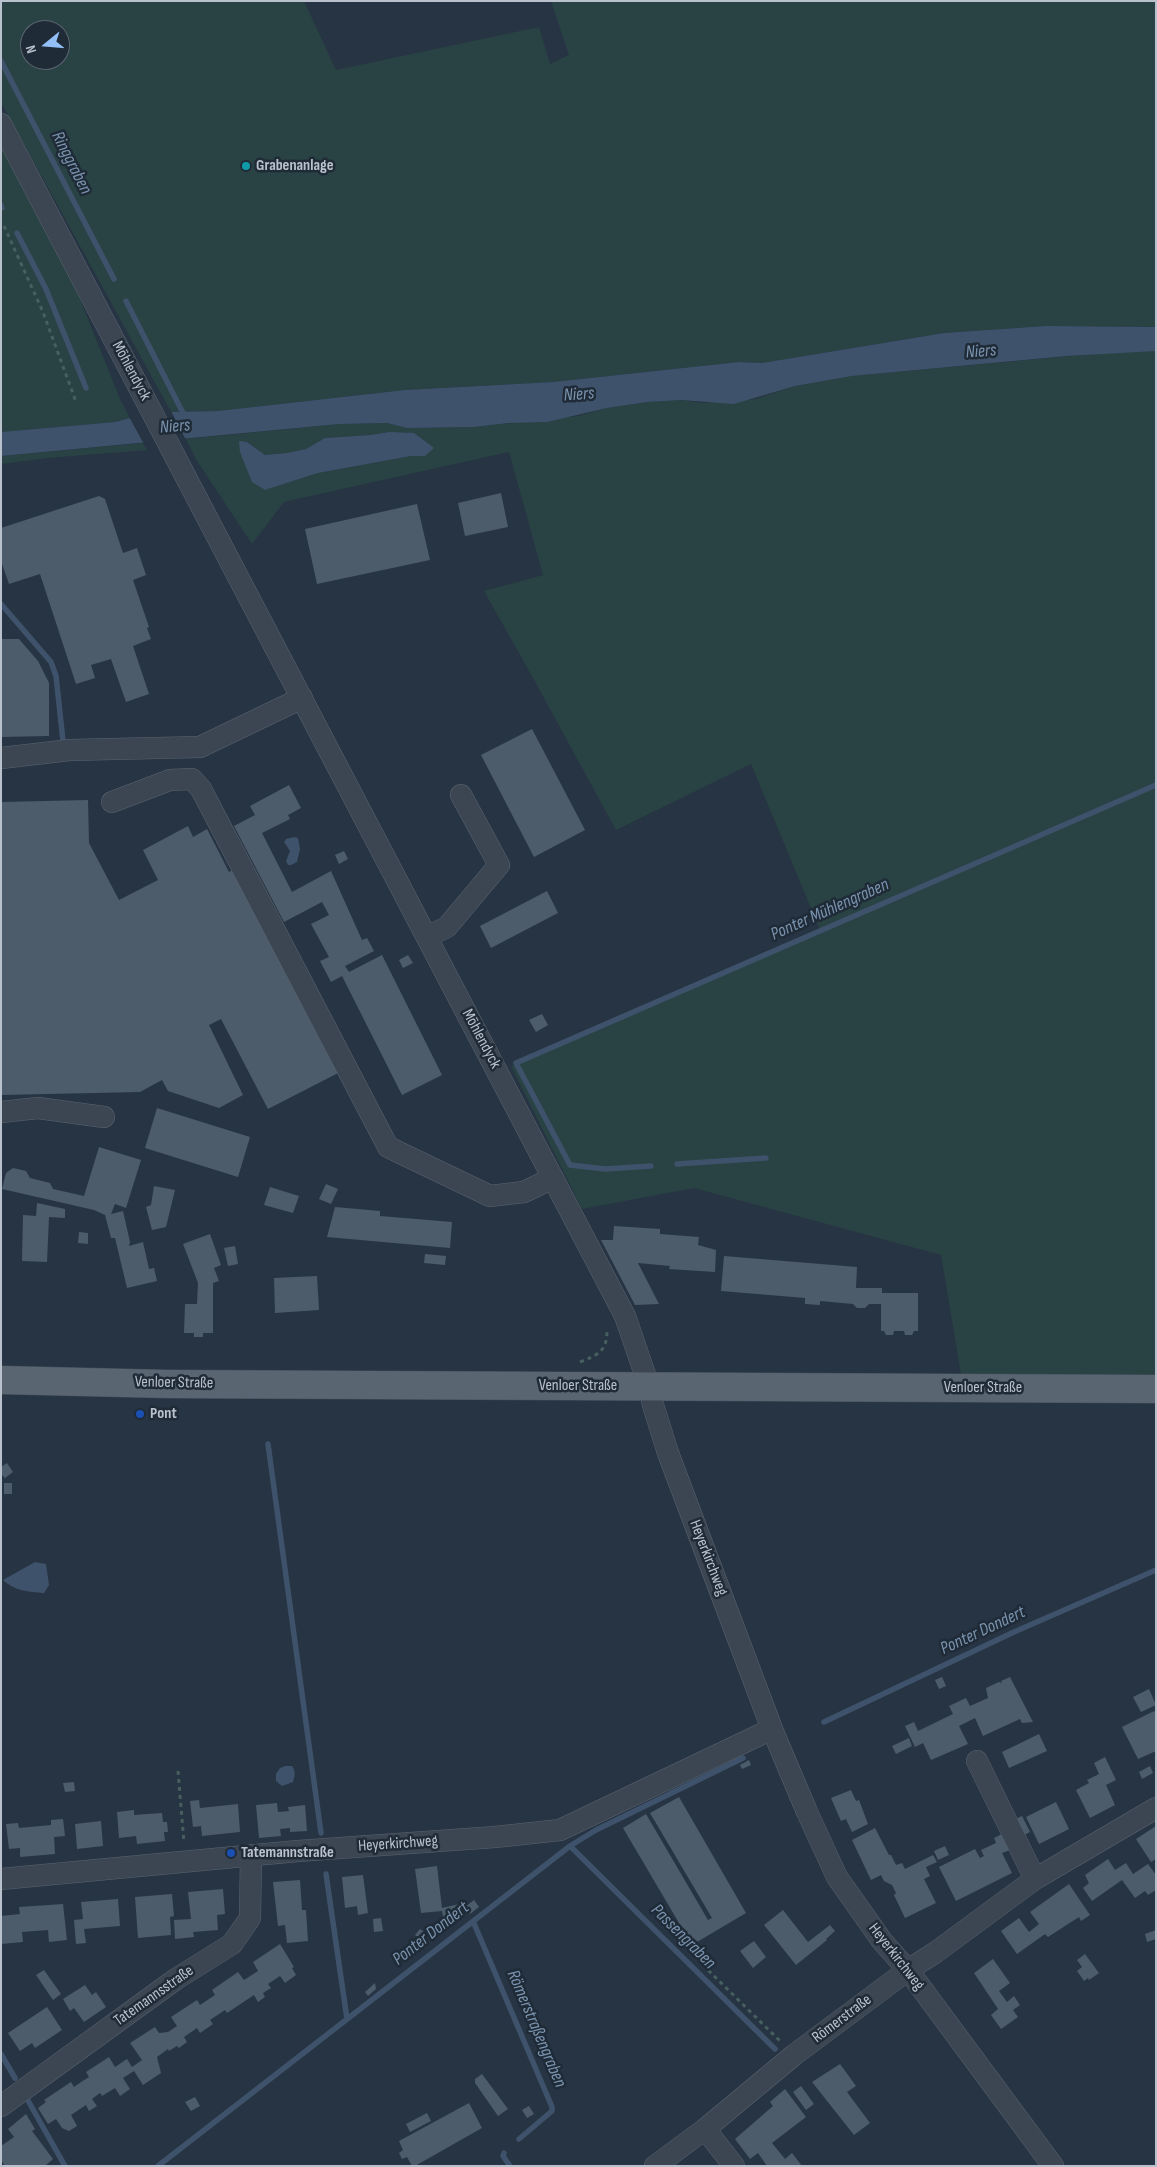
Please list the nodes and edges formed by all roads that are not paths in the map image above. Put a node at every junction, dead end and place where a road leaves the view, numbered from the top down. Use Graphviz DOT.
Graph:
graph roads {
  1 [pos="1,124"];
  2 [pos="302,698"];
  3 [pos="1,758"];
  4 [pos="461,795"];
  5 [pos="112,802"];
  6 [pos="427,937"];
  7 [pos="1,1112"];
  8 [pos="104,1117"];
  9 [pos="553,1178"];
  10 [pos="1,1380"];
  11 [pos="649,1386"];
  12 [pos="1156,1389"];
  13 [pos="772,1729"];
  14 [pos="977,1761"];
  15 [pos="1156,1808"];
  16 [pos="251,1855"];
  17 [pos="1,1879"];
  18 [pos="1035,1879"];
  19 [pos="908,1970"];
  20 [pos="1,2106"];
  21 [pos="706,2129"];
  22 [pos="655,2166"];
  23 [pos="734,2166"];
  24 [pos="1053,2166"];
  1 -- 2 [label="street, Möhlendyck"];
  2 -- 3 [label="street"];
  2 -- 6 [label="street, Möhlendyck"];
  4 -- 6 [label="street"];
  5 -- 9 [label="street"];
  6 -- 9 [label="street, Möhlendyck"];
  7 -- 8 [label="street"];
  9 -- 11 [label="street, Möhlendyck"];
  10 -- 11 [label="main road, Venloer Straße"];
  11 -- 12 [label="main road, Venloer Straße"];
  11 -- 13 [label="street, Heyerkirchweg"];
  13 -- 16 [label="street, Heyerkirchweg"];
  13 -- 19 [label="street, Heyerkirchweg"];
  14 -- 18 [label="street"];
  15 -- 18 [label="street, Römerstraße"];
  16 -- 17 [label="street, Heyerkirchweg"];
  16 -- 20 [label="street, Tatemannsstraße"];
  18 -- 19 [label="street, Römerstraße"];
  19 -- 21 [label="street, Römerstraße"];
  19 -- 24 [label="street, Heyerkirchweg"];
  21 -- 22 [label="street, Römerstraße"];
  21 -- 23 [label="street"];
}
